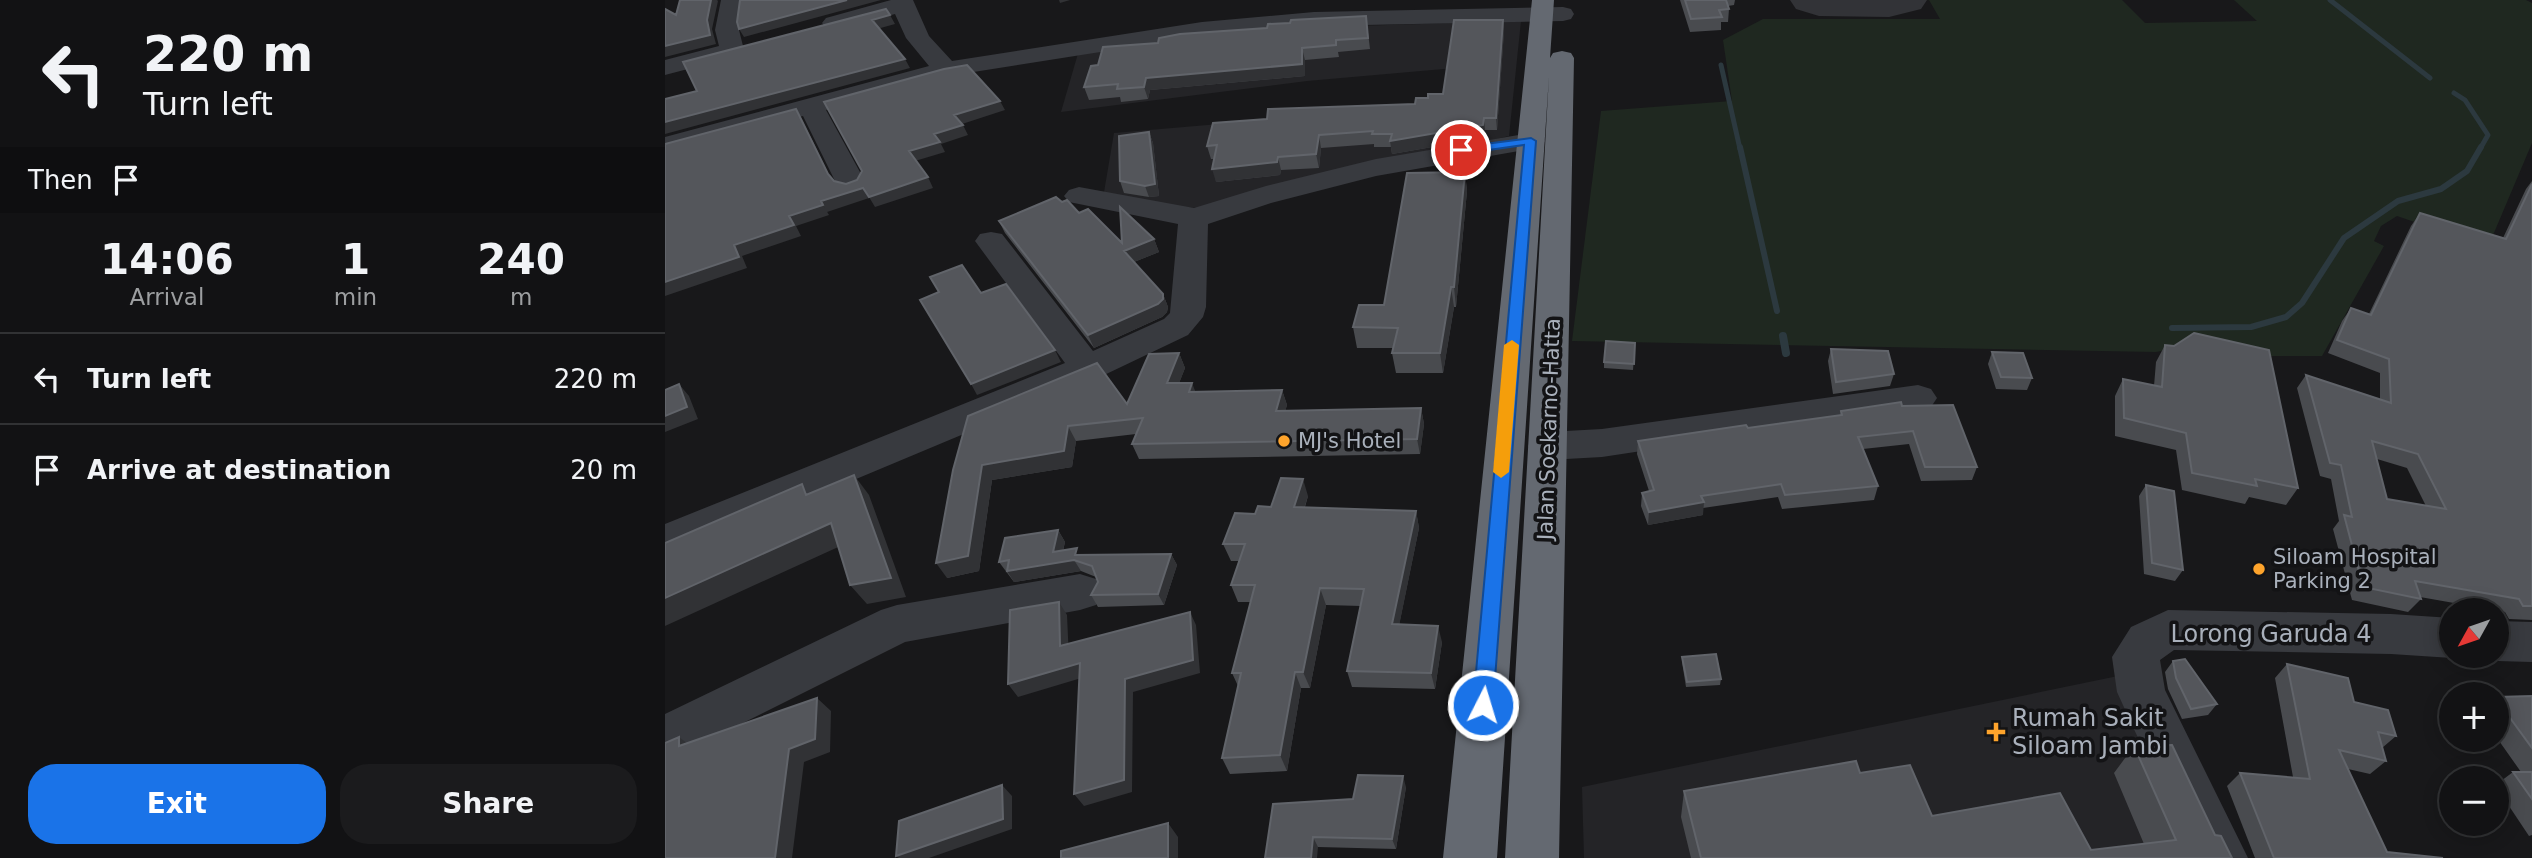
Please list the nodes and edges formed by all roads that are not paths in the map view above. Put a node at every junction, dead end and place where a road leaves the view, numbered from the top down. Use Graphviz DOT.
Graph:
graph roads {
  1 [pos="731,0"];
  2 [pos="905,2"];
  3 [pos="1552,7"];
  4 [pos="811,29"];
  5 [pos="759,43"];
  6 [pos="732,50"];
  7 [pos="665,68"];
  8 [pos="946,69"];
  9 [pos="810,105"];
  10 [pos="1531,141"];
  11 [pos="665,146"];
  12 [pos="851,183"];
  13 [pos="1079,196"];
  14 [pos="1196,218"];
  15 [pos="991,241"];
  16 [pos="1087,368"];
  17 [pos="1918,398"];
  18 [pos="1548,446"];
  19 [pos="665,542"];
  20 [pos="1080,592"];
  21 [pos="1541,627"];
  22 [pos="1489,629"];
  23 [pos="2439,637"];
  24 [pos="2509,641"];
  25 [pos="2532,642"];
  26 [pos="665,739"];
  27 [pos="1470,858"];
  28 [pos="1532,858"];
  29 [pos="2221,858"];
  1 -- 6 [label="street"];
  2 -- 4 [label="street"];
  2 -- 8 [label="street"];
  3 -- 8 [label="street"];
  3 -- 10 [label="highway, Jalan Soekarno-Hatta"];
  3 -- 18 [label="highway, Jalan Soekarno-Hatta"];
  5 -- 6 [label="street"];
  6 -- 7 [label="street"];
  8 -- 9 [label="street"];
  9 -- 11 [label="street"];
  9 -- 12 [label="street"];
  10 -- 14 [label="street"];
  10 -- 22 [label="highway, Jalan Soekarno-Hatta"];
  13 -- 14 [label="street"];
  14 -- 16 [label="street"];
  15 -- 16 [label="street"];
  16 -- 19 [label="street"];
  17 -- 18 [label="street"];
  18 -- 21 [label="highway, Jalan Soekarno-Hatta"];
  20 -- 26 [label="street"];
  21 -- 22 [label="highway"];
  21 -- 28 [label="highway, Jalan Soekarno-Hatta"];
  22 -- 27 [label="highway, Jalan Soekarno-Hatta"];
  23 -- 29 [label="street, Lorong Garuda 4"];
  24 -- 25 [label="street"];
}
